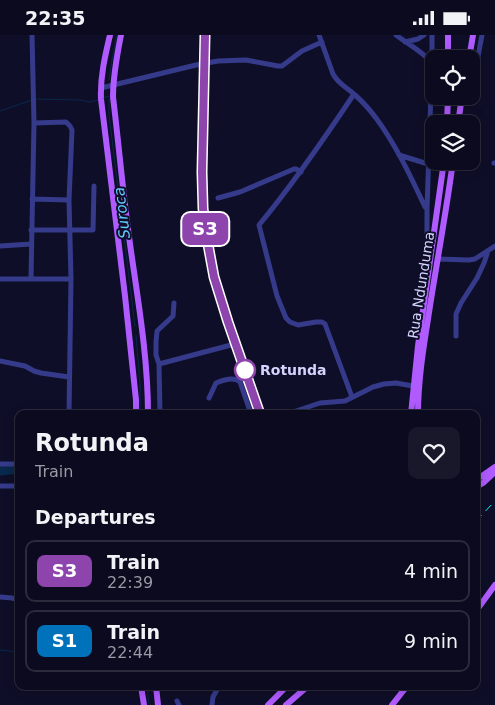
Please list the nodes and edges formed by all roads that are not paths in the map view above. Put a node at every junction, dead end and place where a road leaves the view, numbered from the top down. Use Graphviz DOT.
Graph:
graph roads {
  1 [pos="32,35"];
  2 [pos="110,35"];
  3 [pos="121,35"];
  4 [pos="319,35"];
  5 [pos="396,35"];
  6 [pos="424,35"];
  7 [pos="432,35"];
  8 [pos="448,35"];
  9 [pos="473,35"];
  10 [pos="482,35"];
  11 [pos="322,42"];
  12 [pos="405,42"];
  13 [pos="432,50"];
  14 [pos="448,50"];
  15 [pos="470,50"];
  16 [pos="479,50"];
  17 [pos="425,56"];
  18 [pos="113,86"];
  19 [pos="101,88"];
  20 [pos="354,94"];
  21 [pos="34,123"];
  22 [pos="399,155"];
  23 [pos="425,163"];
  24 [pos="428,170"];
  25 [pos="443,170"];
  26 [pos="452,170"];
  27 [pos="301,173"];
  28 [pos="94,186"];
  29 [pos="218,198"];
  30 [pos="32,199"];
  31 [pos="69,200"];
  32 [pos="427,209"];
  33 [pos="31,230"];
  34 [pos="70,230"];
  35 [pos="31,243"];
  36 [pos="0,246"];
  37 [pos="495,246"];
  38 [pos="488,251"];
  39 [pos="437,259"];
  40 [pos="31,278"];
  41 [pos="0,279"];
  42 [pos="71,279"];
  43 [pos="427,289"];
  44 [pos="174,303"];
  45 [pos="142,328"];
  46 [pos="128,331"];
  47 [pos="456,336"];
  48 [pos="230,345"];
  49 [pos="0,361"];
  50 [pos="159,364"];
  51 [pos="69,377"];
  52 [pos="413,386"];
  53 [pos="352,397"];
  54 [pos="209,399"];
  55 [pos="69,410"];
  56 [pos="136,410"];
  57 [pos="148,410"];
  58 [pos="160,410"];
  59 [pos="250,410"];
  60 [pos="299,410"];
  61 [pos="411,410"];
  62 [pos="418,410"];
  63 [pos="0,464"];
  64 [pos="15,464"];
  65 [pos="495,467"];
  66 [pos="495,472"];
  67 [pos="480,478"];
  68 [pos="15,485"];
  69 [pos="480,485"];
  70 [pos="0,487"];
  71 [pos="495,585"];
  72 [pos="0,597"];
  73 [pos="15,599"];
  74 [pos="480,606"];
  75 [pos="142,690"];
  76 [pos="156,690"];
  77 [pos="217,690"];
  78 [pos="283,690"];
  79 [pos="297,690"];
  80 [pos="303,690"];
  81 [pos="404,690"];
  82 [pos="144,705"];
  83 [pos="158,705"];
  84 [pos="212,705"];
  85 [pos="268,705"];
  86 [pos="280,705"];
  87 [pos="286,705"];
  88 [pos="392,705"];
  1 -- 21 [label="street"];
  2 -- 19 [label="main road"];
  3 -- 18 [label="main road"];
  4 -- 11 [label="street"];
  5 -- 12 [label="street"];
  6 -- 12 [label="street"];
  7 -- 13 [label="street"];
  8 -- 14 [label="main road"];
  9 -- 15 [label="main road"];
  10 -- 16 [label="street"];
  11 -- 18 [label="street"];
  11 -- 20 [label="street"];
  12 -- 17 [label="street"];
  18 -- 19 [label="street"];
  18 -- 45 [label="main road"];
  19 -- 46 [label="main road"];
  20 -- 22 [label="street"];
  20 -- 27 [label="street"];
  21 -- 30 [label="street"];
  21 -- 31 [label="street"];
  22 -- 23 [label="street"];
  22 -- 32 [label="street"];
  24 -- 32 [label="street"];
  25 -- 43 [label="main road, Rua Ndunduma"];
  26 -- 39 [label="main road, Rua Ndunduma"];
  27 -- 29 [label="street"];
  27 -- 53 [label="street"];
  28 -- 34 [label="street"];
  30 -- 31 [label="street"];
  30 -- 33 [label="street"];
  31 -- 34 [label="street"];
  32 -- 43 [label="street"];
  33 -- 34 [label="street"];
  33 -- 35 [label="street"];
  34 -- 42 [label="street"];
  35 -- 36 [label="street"];
  35 -- 40 [label="street"];
  37 -- 38 [label="street"];
  38 -- 39 [label="street"];
  38 -- 47 [label="street"];
  39 -- 62 [label="main road, Rua Ndunduma"];
  40 -- 41 [label="street"];
  40 -- 42 [label="street"];
  42 -- 51 [label="street"];
  43 -- 52 [label="main road, Rua Ndunduma"];
  44 -- 50 [label="street"];
  45 -- 46 [label="main road"];
  45 -- 57 [label="main road"];
  46 -- 56 [label="main road"];
  48 -- 50 [label="street"];
  49 -- 51 [label="street"];
  50 -- 58 [label="street"];
  51 -- 55 [label="street"];
  52 -- 53 [label="street"];
  52 -- 61 [label="main road, Rua Ndunduma"];
  53 -- 60 [label="street"];
  54 -- 59 [label="street"];
  63 -- 64 [label="street"];
  65 -- 67 [label="main road"];
  66 -- 69 [label="main road"];
  68 -- 70 [label="street"];
  71 -- 74 [label="main road"];
  72 -- 73 [label="street"];
  75 -- 82 [label="main road"];
  76 -- 83 [label="main road"];
  77 -- 84 [label="street"];
  78 -- 85 [label="main road"];
  79 -- 86 [label="main road"];
  80 -- 87 [label="main road"];
  81 -- 88 [label="main road"];
}
